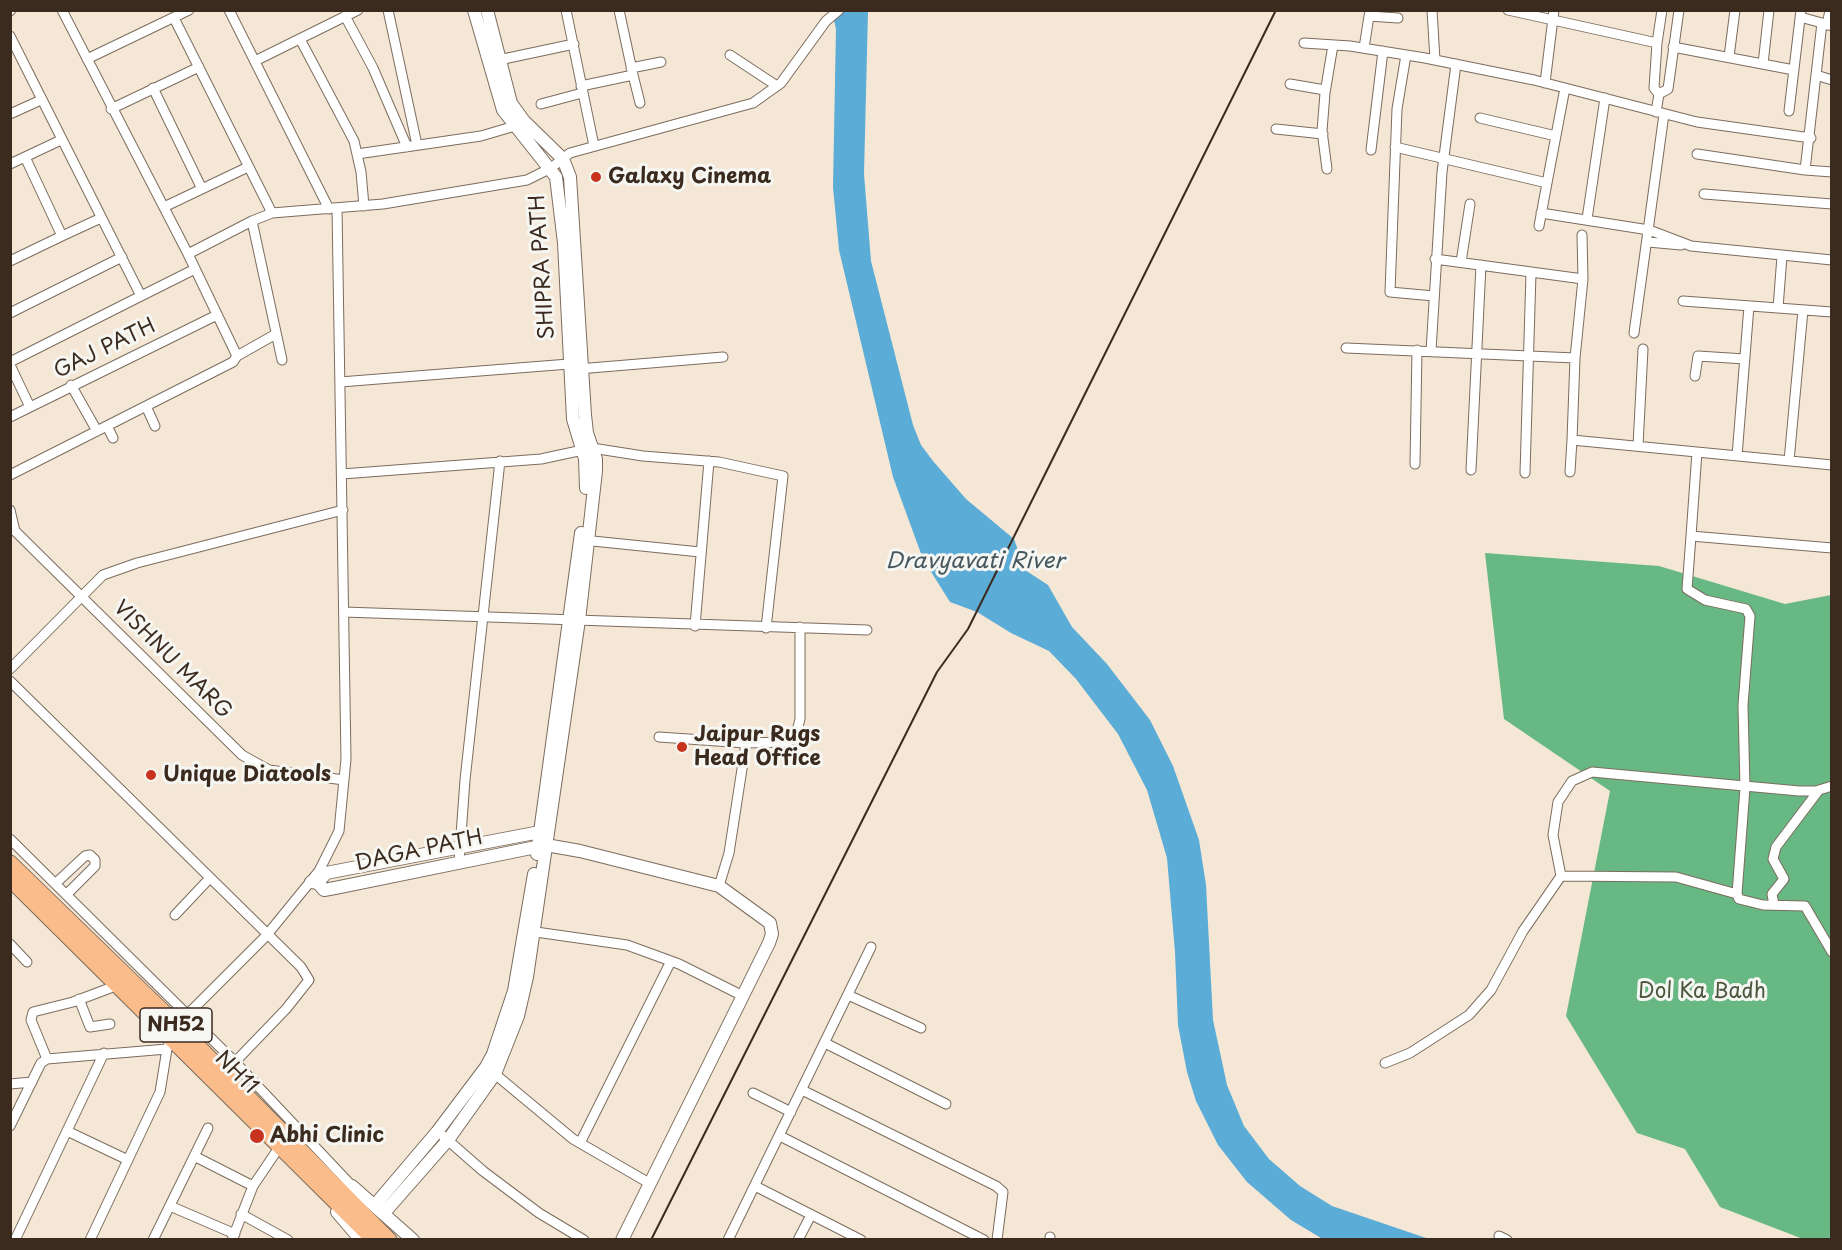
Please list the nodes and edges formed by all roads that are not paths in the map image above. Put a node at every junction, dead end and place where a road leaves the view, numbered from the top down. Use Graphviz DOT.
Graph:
graph roads {
  1 [pos="62,10"];
  2 [pos="189,10"];
  3 [pos="229,10"];
  4 [pos="358,10"];
  5 [pos="388,10"];
  6 [pos="474,10"];
  7 [pos="487,10"];
  8 [pos="566,10"];
  9 [pos="619,10"];
  10 [pos="839,10"];
  11 [pos="1432,10"];
  12 [pos="1509,10"];
  13 [pos="1662,10"];
  14 [pos="1679,10"];
  15 [pos="1735,10"];
  16 [pos="1769,10"];
  17 [pos="1830,10"];
  18 [pos="1370,13"];
  19 [pos="1801,14"];
  20 [pos="1554,15"];
  21 [pos="345,16"];
  22 [pos="174,18"];
  23 [pos="1398,18"];
  24 [pos="1827,25"];
  25 [pos="10,36"];
  26 [pos="300,39"];
  27 [pos="1304,43"];
  28 [pos="1656,43"];
  29 [pos="574,44"];
  30 [pos="1333,45"];
  31 [pos="1673,46"];
  32 [pos="1364,48"];
  33 [pos="1383,51"];
  34 [pos="730,55"];
  35 [pos="1406,55"];
  36 [pos="20,57"];
  37 [pos="1729,57"];
  38 [pos="87,59"];
  39 [pos="1435,60"];
  40 [pos="494,61"];
  41 [pos="10,62"];
  42 [pos="255,62"];
  43 [pos="661,62"];
  44 [pos="1456,64"];
  45 [pos="1763,64"];
  46 [pos="199,67"];
  47 [pos="1794,70"];
  48 [pos="632,72"];
  49 [pos="1816,75"];
  50 [pos="1832,80"];
  51 [pos="1545,83"];
  52 [pos="1290,84"];
  53 [pos="777,86"];
  54 [pos="153,88"];
  55 [pos="1565,88"];
  56 [pos="582,90"];
  57 [pos="1325,90"];
  58 [pos="1659,94"];
  59 [pos="1605,98"];
  60 [pos="41,100"];
  61 [pos="640,103"];
  62 [pos="541,104"];
  63 [pos="111,109"];
  64 [pos="1789,111"];
  65 [pos="1660,113"];
  66 [pos="10,114"];
  67 [pos="1480,118"];
  68 [pos="515,126"];
  69 [pos="1276,129"];
  70 [pos="1323,134"];
  71 [pos="1556,135"];
  72 [pos="1810,138"];
  73 [pos="61,140"];
  74 [pos="412,146"];
  75 [pos="594,146"];
  76 [pos="1395,147"];
  77 [pos="1371,150"];
  78 [pos="357,154"];
  79 [pos="1697,154"];
  80 [pos="25,157"];
  81 [pos="563,159"];
  82 [pos="1443,159"];
  83 [pos="10,164"];
  84 [pos="248,167"];
  85 [pos="551,168"];
  86 [pos="1327,169"];
  87 [pos="1805,170"];
  88 [pos="1832,172"];
  89 [pos="1547,183"];
  90 [pos="202,189"];
  91 [pos="1704,194"];
  92 [pos="1470,204"];
  93 [pos="1832,204"];
  94 [pos="364,206"];
  95 [pos="164,207"];
  96 [pos="333,208"];
  97 [pos="272,213"];
  98 [pos="1541,213"];
  99 [pos="101,218"];
  100 [pos="1587,219"];
  101 [pos="252,220"];
  102 [pos="1539,226"];
  103 [pos="1649,230"];
  104 [pos="1582,235"];
  105 [pos="63,236"];
  106 [pos="1648,242"];
  107 [pos="1691,246"];
  108 [pos="188,254"];
  109 [pos="1782,256"];
  110 [pos="122,257"];
  111 [pos="1435,259"];
  112 [pos="1832,260"];
  113 [pos="10,261"];
  114 [pos="1461,262"];
  115 [pos="1480,265"];
  116 [pos="195,269"];
  117 [pos="1531,273"];
  118 [pos="1583,279"];
  119 [pos="141,296"];
  120 [pos="1434,296"];
  121 [pos="1683,301"];
  122 [pos="1749,306"];
  123 [pos="1778,308"];
  124 [pos="1803,310"];
  125 [pos="10,312"];
  126 [pos="1832,312"];
  127 [pos="217,315"];
  128 [pos="1634,333"];
  129 [pos="276,334"];
  130 [pos="1346,348"];
  131 [pos="1643,349"];
  132 [pos="1418,350"];
  133 [pos="1431,351"];
  134 [pos="1474,353"];
  135 [pos="237,356"];
  136 [pos="1528,356"];
  137 [pos="723,357"];
  138 [pos="1575,358"];
  139 [pos="1745,359"];
  140 [pos="282,360"];
  141 [pos="10,364"];
  142 [pos="569,366"];
  143 [pos="583,368"];
  144 [pos="1695,375"];
  145 [pos="340,382"];
  146 [pos="71,385"];
  147 [pos="146,406"];
  148 [pos="30,407"];
  149 [pos="10,417"];
  150 [pos="107,426"];
  151 [pos="155,426"];
  152 [pos="97,431"];
  153 [pos="113,438"];
  154 [pos="1572,440"];
  155 [pos="1638,446"];
  156 [pos="587,448"];
  157 [pos="1697,452"];
  158 [pos="1737,456"];
  159 [pos="500,461"];
  160 [pos="709,461"];
  161 [pos="1790,461"];
  162 [pos="1415,464"];
  163 [pos="1832,465"];
  164 [pos="1471,470"];
  165 [pos="1570,472"];
  166 [pos="1525,473"];
  167 [pos="342,474"];
  168 [pos="10,475"];
  169 [pos="10,510"];
  170 [pos="343,510"];
  171 [pos="1691,536"];
  172 [pos="585,540"];
  173 [pos="1832,548"];
  174 [pos="700,552"];
  175 [pos="81,596"];
  176 [pos="344,612"];
  177 [pos="482,617"];
  178 [pos="574,620"];
  179 [pos="694,626"];
  180 [pos="800,627"];
  181 [pos="766,628"];
  182 [pos="867,630"];
  183 [pos="10,669"];
  184 [pos="10,681"];
  185 [pos="659,737"];
  186 [pos="746,743"];
  187 [pos="344,780"];
  188 [pos="1832,786"];
  189 [pos="1745,788"];
  190 [pos="1819,790"];
  191 [pos="543,831"];
  192 [pos="10,839"];
  193 [pos="542,845"];
  194 [pos="460,846"];
  195 [pos="459,862"];
  196 [pos="10,863"];
  197 [pos="1561,876"];
  198 [pos="10,879"];
  199 [pos="209,879"];
  200 [pos="314,882"];
  201 [pos="56,883"];
  202 [pos="719,886"];
  203 [pos="16,894"];
  204 [pos="67,894"];
  205 [pos="1737,894"];
  206 [pos="1774,905"];
  207 [pos="175,915"];
  208 [pos="529,931"];
  209 [pos="266,936"];
  210 [pos="10,944"];
  211 [pos="871,947"];
  212 [pos="1832,952"];
  213 [pos="671,961"];
  214 [pos="27,962"];
  215 [pos="118,985"];
  216 [pos="848,995"];
  217 [pos="743,996"];
  218 [pos="79,999"];
  219 [pos="110,1024"];
  220 [pos="921,1028"];
  221 [pos="176,1032"];
  222 [pos="825,1043"];
  223 [pos="104,1053"];
  224 [pos="47,1059"];
  225 [pos="235,1062"];
  226 [pos="1385,1063"];
  227 [pos="491,1071"];
  228 [pos="32,1082"];
  229 [pos="10,1084"];
  230 [pos="802,1090"];
  231 [pos="753,1093"];
  232 [pos="946,1104"];
  233 [pos="791,1112"];
  234 [pos="10,1126"];
  235 [pos="208,1128"];
  236 [pos="67,1131"];
  237 [pos="437,1132"];
  238 [pos="780,1136"];
  239 [pos="448,1140"];
  240 [pos="580,1143"];
  241 [pos="280,1146"];
  242 [pos="194,1156"];
  243 [pos="128,1160"];
  244 [pos="649,1183"];
  245 [pos="253,1186"];
  246 [pos="755,1186"];
  247 [pos="341,1190"];
  248 [pos="170,1206"];
  249 [pos="380,1209"];
  250 [pos="241,1214"];
  251 [pos="811,1215"];
  252 [pos="233,1237"];
  253 [pos="15,1239"];
  254 [pos="90,1239"];
  255 [pos="153,1239"];
  256 [pos="288,1239"];
  257 [pos="361,1239"];
  258 [pos="374,1239"];
  259 [pos="389,1239"];
  260 [pos="413,1239"];
  261 [pos="584,1239"];
  262 [pos="622,1239"];
  263 [pos="728,1239"];
  264 [pos="798,1239"];
  265 [pos="858,1239"];
  266 [pos="984,1239"];
  267 [pos="997,1239"];
  1 -- 38 [label="street"];
  2 -- 22 [label="street"];
  3 -- 42 [label="street"];
  4 -- 21 [label="street"];
  5 -- 74 [label="street"];
  6 -- 40 [label="street, SHIPRA PATH"];
  7 -- 40 [label="street"];
  8 -- 29 [label="street"];
  9 -- 48 [label="street"];
  10 -- 53 [label="street"];
  11 -- 39 [label="street"];
  12 -- 20 [label="street"];
  13 -- 28 [label="street"];
  14 -- 31 [label="street"];
  15 -- 37 [label="street"];
  16 -- 45 [label="street"];
  17 -- 24 [label="street"];
  18 -- 23 [label="street"];
  18 -- 32 [label="street"];
  19 -- 24 [label="street"];
  19 -- 47 [label="street"];
  20 -- 28 [label="street"];
  20 -- 51 [label="street"];
  21 -- 26 [label="street"];
  21 -- 74 [label="street"];
  22 -- 38 [label="street"];
  22 -- 46 [label="street"];
  24 -- 49 [label="street"];
  25 -- 36 [label="street"];
  26 -- 42 [label="street"];
  26 -- 78 [label="street"];
  27 -- 30 [label="street"];
  28 -- 58 [label="street"];
  29 -- 40 [label="street"];
  29 -- 56 [label="street"];
  30 -- 32 [label="street"];
  30 -- 57 [label="street"];
  31 -- 37 [label="street"];
  31 -- 58 [label="street"];
  32 -- 33 [label="street"];
  33 -- 35 [label="street"];
  33 -- 77 [label="street"];
  34 -- 53 [label="street"];
  35 -- 39 [label="street"];
  35 -- 76 [label="street"];
  36 -- 41 [label="street"];
  36 -- 60 [label="street"];
  37 -- 45 [label="street"];
  38 -- 63 [label="street"];
  39 -- 44 [label="street"];
  40 -- 68 [label="street, SHIPRA PATH"];
  40 -- 81 [label="street"];
  42 -- 96 [label="street"];
  43 -- 48 [label="street"];
  44 -- 51 [label="street"];
  44 -- 82 [label="street"];
  45 -- 47 [label="street"];
  46 -- 54 [label="street"];
  46 -- 84 [label="street"];
  47 -- 64 [label="street"];
  48 -- 56 [label="street"];
  48 -- 61 [label="street"];
  49 -- 50 [label="street"];
  49 -- 72 [label="street"];
  51 -- 55 [label="street"];
  52 -- 57 [label="street"];
  53 -- 75 [label="street"];
  54 -- 63 [label="street"];
  54 -- 90 [label="street"];
  55 -- 59 [label="street"];
  55 -- 71 [label="street"];
  56 -- 62 [label="street"];
  56 -- 75 [label="street"];
  57 -- 70 [label="street"];
  58 -- 65 [label="street"];
  59 -- 65 [label="street"];
  59 -- 100 [label="street"];
  60 -- 66 [label="street"];
  60 -- 73 [label="street"];
  63 -- 95 [label="street"];
  65 -- 72 [label="street"];
  65 -- 103 [label="street"];
  67 -- 71 [label="street"];
  68 -- 74 [label="street"];
  68 -- 85 [label="street, SHIPRA PATH"];
  69 -- 70 [label="street"];
  70 -- 86 [label="street"];
  71 -- 89 [label="street"];
  72 -- 87 [label="street"];
  73 -- 80 [label="street"];
  73 -- 99 [label="street"];
  74 -- 78 [label="street"];
  75 -- 81 [label="street"];
  76 -- 82 [label="street"];
  76 -- 120 [label="street"];
  78 -- 94 [label="street"];
  79 -- 87 [label="street"];
  80 -- 83 [label="street"];
  80 -- 105 [label="street"];
  81 -- 85 [label="street"];
  81 -- 143 [label="street"];
  82 -- 89 [label="street"];
  82 -- 111 [label="street"];
  84 -- 90 [label="street"];
  84 -- 97 [label="street"];
  85 -- 94 [label="street"];
  85 -- 142 [label="street, SHIPRA PATH"];
  87 -- 88 [label="street"];
  89 -- 98 [label="street"];
  90 -- 95 [label="street"];
  91 -- 93 [label="street"];
  92 -- 114 [label="street"];
  94 -- 96 [label="street"];
  95 -- 108 [label="street"];
  96 -- 97 [label="street"];
  96 -- 145 [label="street"];
  97 -- 101 [label="street"];
  98 -- 100 [label="street"];
  98 -- 102 [label="street"];
  99 -- 105 [label="street"];
  99 -- 110 [label="street"];
  100 -- 103 [label="street"];
  101 -- 108 [label="street"];
  101 -- 129 [label="street"];
  103 -- 106 [label="street"];
  103 -- 107 [label="street"];
  104 -- 118 [label="street"];
  105 -- 113 [label="street"];
  106 -- 107 [label="street"];
  106 -- 128 [label="street"];
  107 -- 109 [label="street"];
  108 -- 116 [label="street"];
  109 -- 112 [label="street"];
  109 -- 123 [label="street"];
  110 -- 119 [label="street"];
  110 -- 125 [label="street"];
  111 -- 114 [label="street"];
  111 -- 120 [label="street"];
  114 -- 115 [label="street"];
  115 -- 117 [label="street"];
  115 -- 134 [label="street"];
  116 -- 119 [label="street"];
  116 -- 127 [label="street"];
  117 -- 118 [label="street"];
  117 -- 136 [label="street"];
  118 -- 138 [label="street"];
  119 -- 141 [label="street"];
  120 -- 133 [label="street"];
  121 -- 122 [label="street"];
  122 -- 123 [label="street"];
  122 -- 139 [label="street"];
  123 -- 124 [label="street"];
  124 -- 126 [label="street"];
  124 -- 161 [label="street"];
  127 -- 135 [label="street"];
  127 -- 146 [label="street, GAJ PATH"];
  129 -- 135 [label="street"];
  129 -- 140 [label="street"];
  130 -- 132 [label="street"];
  131 -- 155 [label="street"];
  132 -- 133 [label="street"];
  132 -- 162 [label="street"];
  133 -- 134 [label="street"];
  134 -- 136 [label="street"];
  134 -- 164 [label="street"];
  135 -- 147 [label="street"];
  136 -- 138 [label="street"];
  136 -- 166 [label="street"];
  137 -- 143 [label="street"];
  138 -- 154 [label="street"];
  139 -- 144 [label="street"];
  139 -- 158 [label="street"];
  141 -- 148 [label="street"];
  142 -- 143 [label="street"];
  142 -- 145 [label="street"];
  142 -- 156 [label="street, SHIPRA PATH"];
  143 -- 156 [label="street"];
  145 -- 167 [label="street"];
  146 -- 148 [label="street, GAJ PATH"];
  146 -- 152 [label="street"];
  147 -- 150 [label="street"];
  147 -- 151 [label="street"];
  148 -- 149 [label="street, GAJ PATH"];
  150 -- 152 [label="street"];
  150 -- 153 [label="street"];
  152 -- 168 [label="street"];
  154 -- 155 [label="street"];
  154 -- 165 [label="street"];
  155 -- 157 [label="street"];
  156 -- 159 [label="street"];
  156 -- 160 [label="street"];
  156 -- 172 [label="street"];
  157 -- 158 [label="street"];
  157 -- 171 [label="street"];
  158 -- 161 [label="street"];
  159 -- 167 [label="street"];
  159 -- 177 [label="street"];
  160 -- 174 [label="street"];
  160 -- 181 [label="street"];
  161 -- 163 [label="street"];
  167 -- 170 [label="street"];
  169 -- 175 [label="street, VISHNU MARG"];
  170 -- 175 [label="street"];
  170 -- 176 [label="street"];
  171 -- 173 [label="street"];
  171 -- 189 [label="street"];
  172 -- 174 [label="street"];
  172 -- 178 [label="street"];
  174 -- 179 [label="street"];
  175 -- 183 [label="street"];
  175 -- 187 [label="street, VISHNU MARG"];
  176 -- 177 [label="street"];
  176 -- 187 [label="street"];
  177 -- 178 [label="street"];
  177 -- 194 [label="street"];
  178 -- 179 [label="street"];
  178 -- 191 [label="street"];
  179 -- 181 [label="street"];
  180 -- 181 [label="street"];
  180 -- 182 [label="street"];
  180 -- 186 [label="street"];
  184 -- 199 [label="street"];
  185 -- 186 [label="street"];
  186 -- 202 [label="street"];
  187 -- 200 [label="street"];
  188 -- 190 [label="street"];
  189 -- 190 [label="street"];
  189 -- 197 [label="street"];
  189 -- 205 [label="street"];
  190 -- 206 [label="street"];
  191 -- 193 [label="street"];
  191 -- 194 [label="street"];
  192 -- 201 [label="street"];
  193 -- 195 [label="street, DAGA PATH"];
  193 -- 202 [label="street"];
  193 -- 208 [label="street"];
  194 -- 195 [label="street"];
  194 -- 200 [label="street"];
  195 -- 200 [label="street, DAGA PATH"];
  196 -- 221 [label="highway, NH52"];
  197 -- 205 [label="street"];
  197 -- 226 [label="street"];
  198 -- 203 [label="highway, NH11 / NH52"];
  199 -- 207 [label="street"];
  199 -- 209 [label="street"];
  200 -- 209 [label="street"];
  201 -- 204 [label="street"];
  201 -- 204 [label="street"];
  202 -- 217 [label="street"];
  203 -- 215 [label="highway, NH11 / NH52"];
  204 -- 221 [label="street"];
  205 -- 206 [label="street"];
  206 -- 212 [label="street"];
  208 -- 213 [label="street"];
  208 -- 227 [label="street"];
  209 -- 221 [label="street"];
  209 -- 225 [label="street"];
  210 -- 214 [label="street"];
  211 -- 216 [label="street"];
  213 -- 217 [label="street"];
  213 -- 240 [label="street"];
  215 -- 218 [label="street"];
  215 -- 221 [label="highway, NH11 / NH52"];
  216 -- 220 [label="street"];
  216 -- 222 [label="street"];
  217 -- 244 [label="street"];
  218 -- 219 [label="street"];
  218 -- 224 [label="street"];
  221 -- 223 [label="street"];
  221 -- 225 [label="street"];
  221 -- 241 [label="highway, NH11 / NH52"];
  221 -- 243 [label="street"];
  221 -- 247 [label="highway, NH52"];
  222 -- 230 [label="street"];
  222 -- 232 [label="street"];
  223 -- 224 [label="street"];
  223 -- 236 [label="street"];
  224 -- 228 [label="street"];
  225 -- 247 [label="street"];
  227 -- 237 [label="street"];
  227 -- 239 [label="street"];
  227 -- 240 [label="street"];
  228 -- 229 [label="street"];
  228 -- 234 [label="street"];
  230 -- 233 [label="street"];
  230 -- 267 [label="street"];
  231 -- 233 [label="street"];
  233 -- 238 [label="street"];
  235 -- 242 [label="street"];
  236 -- 243 [label="street"];
  236 -- 253 [label="street"];
  237 -- 239 [label="street"];
  237 -- 249 [label="street"];
  238 -- 246 [label="street"];
  238 -- 266 [label="street"];
  239 -- 249 [label="street"];
  239 -- 261 [label="street"];
  240 -- 244 [label="street"];
  241 -- 245 [label="street"];
  241 -- 247 [label="highway, NH11 / NH52"];
  242 -- 245 [label="street"];
  242 -- 248 [label="street"];
  243 -- 254 [label="street"];
  244 -- 262 [label="street"];
  245 -- 250 [label="street"];
  246 -- 251 [label="street"];
  246 -- 263 [label="street"];
  247 -- 249 [label="street"];
  247 -- 257 [label="street"];
  247 -- 258 [label="highway, NH52"];
  247 -- 259 [label="highway, NH52"];
  248 -- 252 [label="street"];
  248 -- 255 [label="street"];
  249 -- 260 [label="street"];
  250 -- 252 [label="street"];
  250 -- 256 [label="street"];
  251 -- 264 [label="street"];
  251 -- 265 [label="street"];
}
